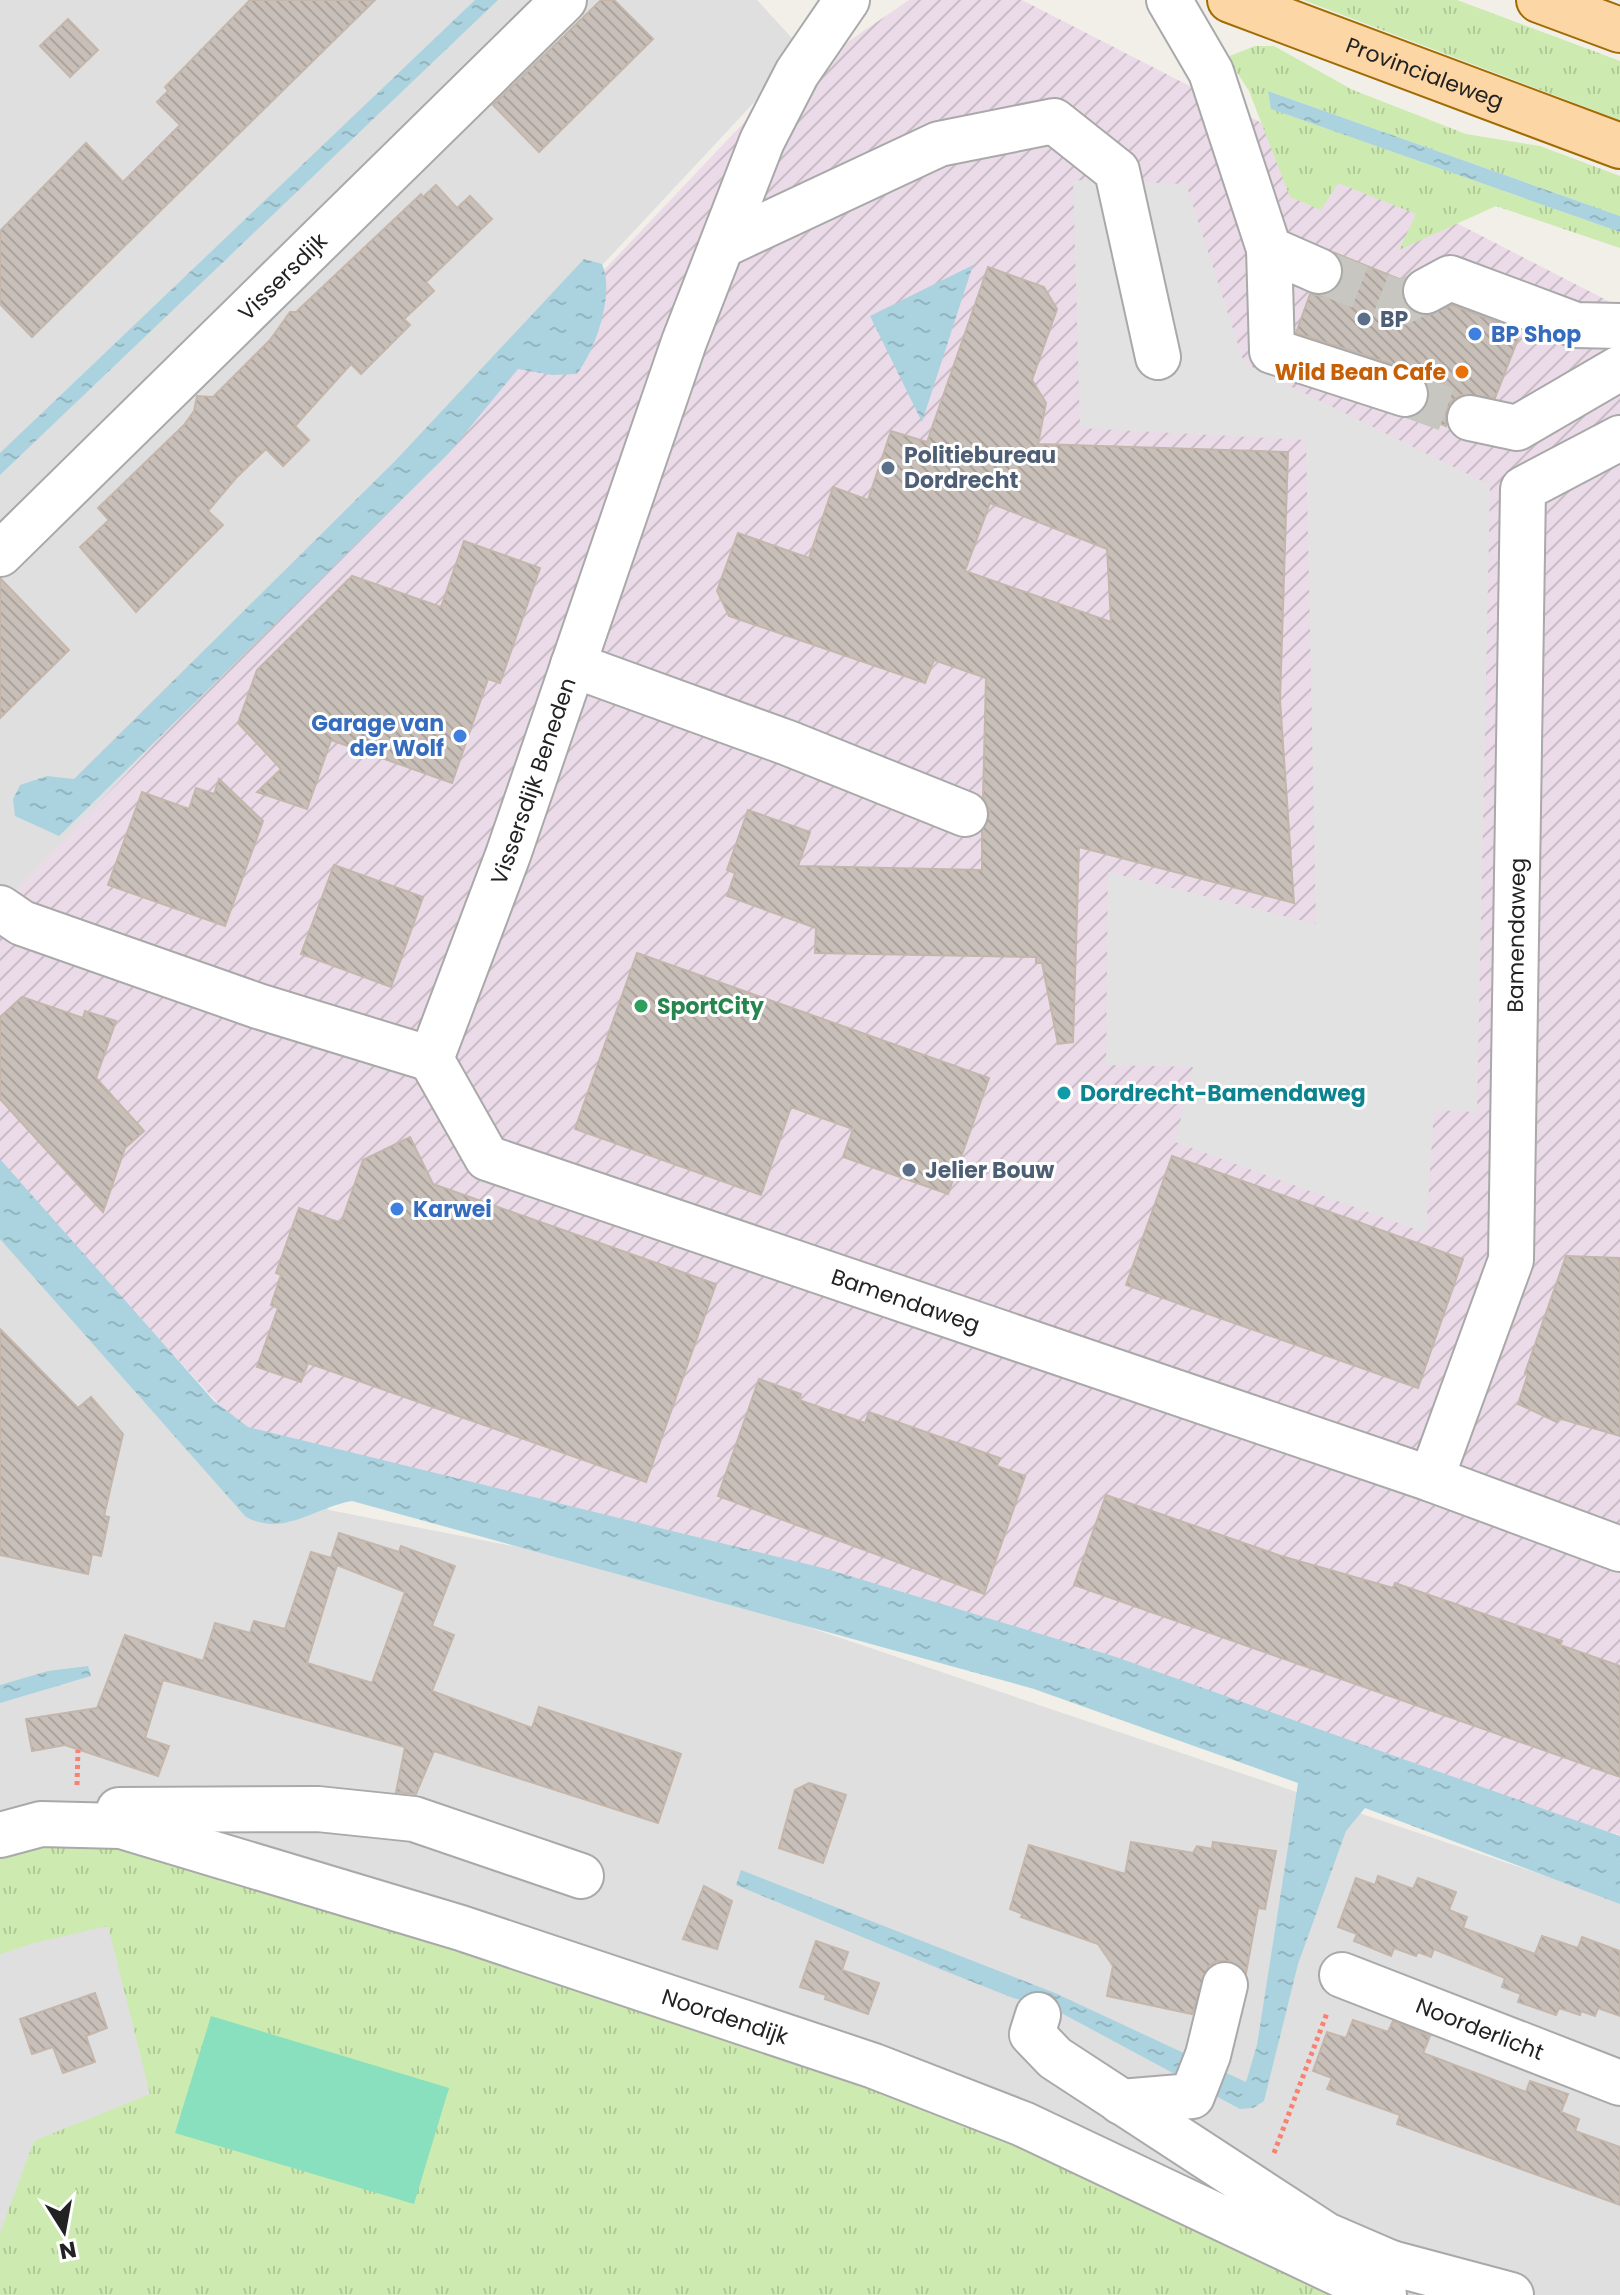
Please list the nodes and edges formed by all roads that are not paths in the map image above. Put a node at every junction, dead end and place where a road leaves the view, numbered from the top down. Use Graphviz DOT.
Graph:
graph roads {
  1 [pos="564,0"];
  2 [pos="847,0"];
  3 [pos="880,0"];
  4 [pos="1169,0"];
  5 [pos="1230,0"];
  6 [pos="1539,0"];
  7 [pos="809,9"];
  8 [pos="1620,30"];
  9 [pos="797,73"];
  10 [pos="1620,146"];
  11 [pos="723,245"];
  12 [pos="1269,249"];
  13 [pos="1319,271"];
  14 [pos="1426,291"];
  15 [pos="1620,326"];
  16 [pos="1158,357"];
  17 [pos="1620,368"];
  18 [pos="1405,394"];
  19 [pos="1470,418"];
  20 [pos="1620,438"];
  21 [pos="0,554"];
  22 [pos="573,665"];
  23 [pos="965,814"];
  24 [pos="0,908"];
  25 [pos="431,1059"];
  26 [pos="1431,1479"];
  27 [pos="1620,1549"];
  28 [pos="49,1816"];
  29 [pos="581,1876"];
  30 [pos="1342,1975"];
  31 [pos="1225,1985"];
  32 [pos="1038,2015"];
  33 [pos="1620,2083"];
  34 [pos="1121,2102"];
  35 [pos="1249,2203"];
  36 [pos="1385,2284"];
  37 [pos="1511,2295"];
  1 -- 21 [label="street, Vissersdijk"];
  2 -- 9 [label="street, Vissersdijk Beneden"];
  3 -- 9 [label="street, Vissersdijk Beneden"];
  4 -- 12 [label="street"];
  5 -- 10 [label="main road, Provincialeweg"];
  6 -- 8 [label="main road"];
  7 -- 9 [label="street, Vissersdijk Beneden"];
  9 -- 11 [label="street, Vissersdijk Beneden"];
  11 -- 16 [label="street"];
  11 -- 22 [label="street, Vissersdijk Beneden"];
  12 -- 13 [label="street"];
  12 -- 18 [label="street"];
  14 -- 15 [label="street"];
  17 -- 19 [label="street"];
  20 -- 26 [label="street, Bamendaweg"];
  22 -- 23 [label="street"];
  22 -- 25 [label="street, Vissersdijk Beneden"];
  24 -- 25 [label="street"];
  25 -- 26 [label="street, Bamendaweg"];
  26 -- 27 [label="street, Bamendaweg"];
  28 -- 29 [label="street"];
  28 -- 35 [label="street, Noordendijk"];
  30 -- 33 [label="street, Noorderlicht"];
  31 -- 34 [label="street"];
  32 -- 34 [label="street, Noordendijk"];
  34 -- 35 [label="street, Noordendijk"];
  35 -- 36 [label="street, Noordendijk"];
  36 -- 37 [label="street"];
}
